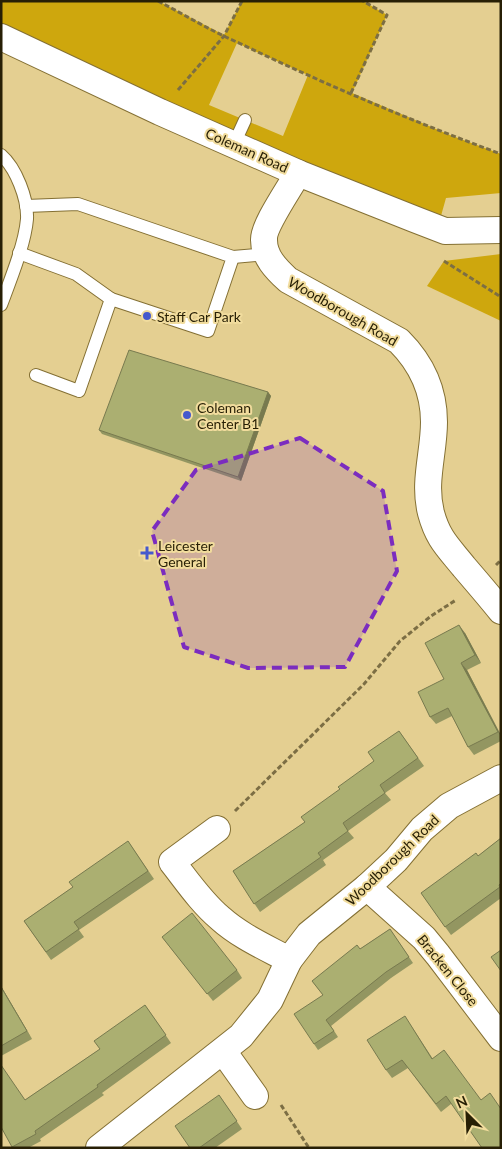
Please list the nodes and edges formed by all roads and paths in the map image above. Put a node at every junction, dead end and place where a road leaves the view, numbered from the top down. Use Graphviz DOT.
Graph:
graph roads {
  1 [pos="158,1"];
  2 [pos="242,1"];
  3 [pos="363,1"];
  4 [pos="224,36"];
  5 [pos="1,37"];
  6 [pos="352,93"];
  7 [pos="160,112"];
  8 [pos="245,120"];
  9 [pos="234,144"];
  10 [pos="501,154"];
  11 [pos="1,155"];
  12 [pos="298,173"];
  13 [pos="26,206"];
  14 [pos="501,230"];
  15 [pos="19,253"];
  16 [pos="267,254"];
  17 [pos="232,257"];
  18 [pos="444,261"];
  19 [pos="501,297"];
  20 [pos="111,300"];
  21 [pos="1,305"];
  22 [pos="36,376"];
  23 [pos="479,584"];
  24 [pos="501,611"];
  25 [pos="501,778"];
  26 [pos="217,829"];
  27 [pos="367,887"];
  28 [pos="289,960"];
  29 [pos="501,1038"];
  30 [pos="223,1051"];
  31 [pos="255,1096"];
  32 [pos="99,1148"];
  33 [pos="309,1148"];
  1 -- 4 [label="path"];
  2 -- 4 [label="path"];
  3 -- 6 [label="path"];
  4 -- 6 [label="path"];
  4 -- 7 [label="path"];
  5 -- 7 [label="street, Coleman Road"];
  6 -- 10 [label="path"];
  7 -- 9 [label="street, Coleman Road"];
  8 -- 9 [label="lane"];
  9 -- 12 [label="street, Coleman Road"];
  11 -- 13 [label="lane"];
  12 -- 14 [label="street, Coleman Road"];
  12 -- 16 [label="street"];
  13 -- 15 [label="lane"];
  13 -- 17 [label="lane"];
  15 -- 20 [label="lane"];
  15 -- 21 [label="lane"];
  16 -- 17 [label="lane"];
  16 -- 23 [label="street, Woodborough Road"];
  17 -- 20 [label="lane"];
  18 -- 19 [label="path"];
  20 -- 22 [label="lane"];
  23 -- 24 [label="street, Woodborough Road"];
  23 -- 26 [label="path"];
  25 -- 27 [label="street, Woodborough Road"];
  26 -- 28 [label="street"];
  27 -- 28 [label="street, Woodborough Road"];
  27 -- 29 [label="street, Bracken Close"];
  28 -- 30 [label="street, Woodborough Road"];
  30 -- 31 [label="street"];
  30 -- 32 [label="street, Woodborough Road"];
  31 -- 33 [label="path"];
}
